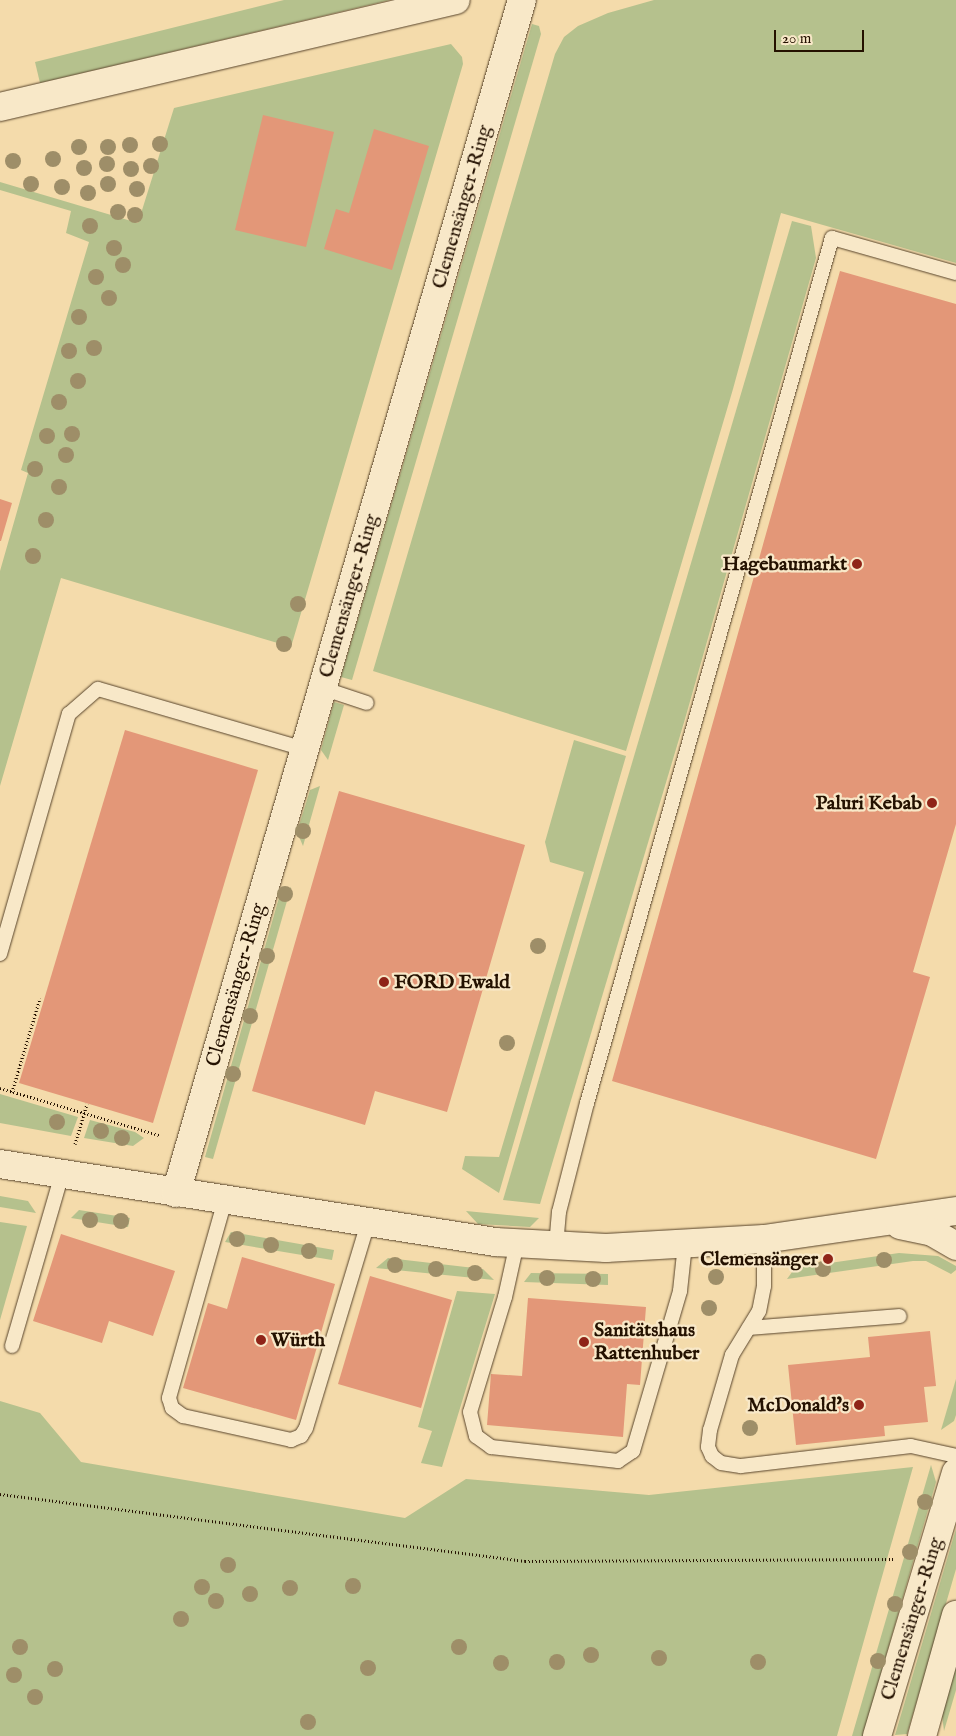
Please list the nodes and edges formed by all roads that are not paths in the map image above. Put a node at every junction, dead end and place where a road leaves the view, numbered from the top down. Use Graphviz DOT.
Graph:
graph roads {
  1 [pos="456,0"];
  2 [pos="522,0"];
  3 [pos="0,107"];
  4 [pos="956,274"];
  5 [pos="322,688"];
  6 [pos="367,703"];
  7 [pos="304,749"];
  8 [pos="0,954"];
  9 [pos="0,1164"];
  10 [pos="62,1174"];
  11 [pos="176,1193"];
  12 [pos="225,1200"];
  13 [pos="956,1211"];
  14 [pos="368,1222"];
  15 [pos="883,1223"];
  16 [pos="764,1239"];
  17 [pos="517,1243"];
  18 [pos="686,1244"];
  19 [pos="556,1246"];
  20 [pos="956,1246"];
  21 [pos="900,1316"];
  22 [pos="749,1328"];
  23 [pos="12,1346"];
  24 [pos="956,1456"];
  25 [pos="956,1473"];
  26 [pos="956,1615"];
  27 [pos="877,1736"];
  28 [pos="922,1736"];
  1 -- 3 [label="street"];
  2 -- 5 [label="street, Clemensänger-Ring"];
  4 -- 19 [label="lane"];
  5 -- 6 [label="lane"];
  5 -- 7 [label="street, Clemensänger-Ring"];
  7 -- 8 [label="lane"];
  7 -- 11 [label="street, Clemensänger-Ring"];
  9 -- 10 [label="street"];
  10 -- 11 [label="street"];
  10 -- 23 [label="lane"];
  11 -- 12 [label="street"];
  12 -- 14 [label="street"];
  12 -- 14 [label="lane"];
  13 -- 15 [label="street"];
  14 -- 17 [label="street"];
  15 -- 16 [label="street"];
  15 -- 20 [label="street"];
  16 -- 18 [label="street"];
  16 -- 22 [label="lane"];
  17 -- 18 [label="lane"];
  17 -- 19 [label="street"];
  18 -- 19 [label="street"];
  21 -- 22 [label="lane"];
  22 -- 24 [label="lane"];
  25 -- 27 [label="street, Clemensänger-Ring"];
  26 -- 28 [label="street, Clemensänger-Ring"];
}
